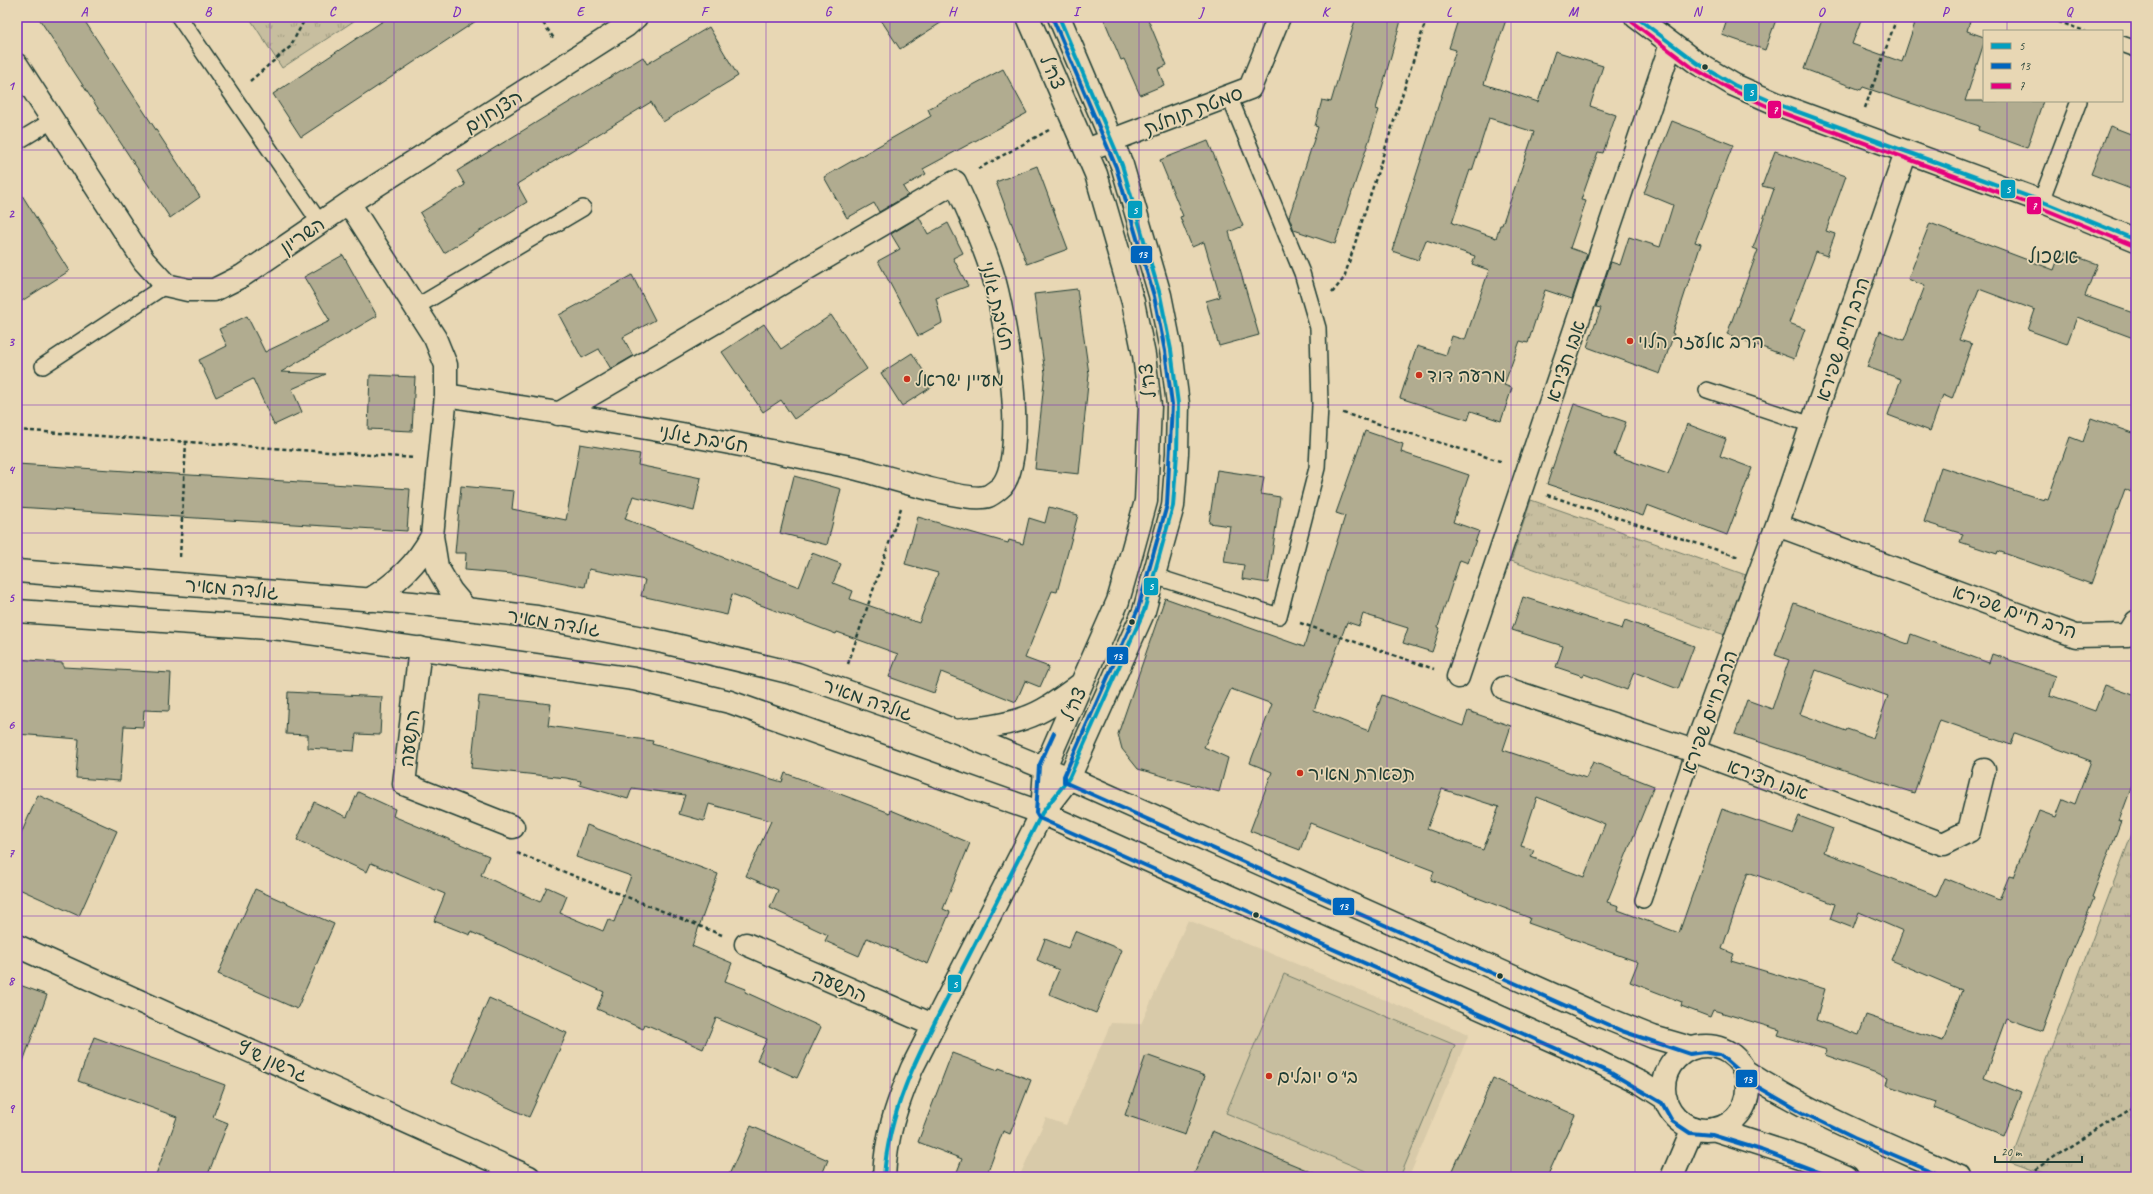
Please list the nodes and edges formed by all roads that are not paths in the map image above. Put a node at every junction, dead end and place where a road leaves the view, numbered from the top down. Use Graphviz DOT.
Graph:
graph roads {
  1 [pos="179,17"];
  2 [pos="636,17"];
  3 [pos="1028,17"];
  4 [pos="1059,17"];
  5 [pos="1279,17"];
  6 [pos="1636,17"];
  7 [pos="1672,44"];
  8 [pos="2123,44"];
  9 [pos="2136,49"];
  10 [pos="17,65"];
  11 [pos="1229,96"];
  12 [pos="2079,102"];
  13 [pos="53,120"];
  14 [pos="1112,140"];
  15 [pos="17,142"];
  16 [pos="1086,150"];
  17 [pos="1906,152"];
  18 [pos="2041,201"];
  19 [pos="349,203"];
  20 [pos="582,208"];
  21 [pos="320,223"];
  22 [pos="2136,240"];
  23 [pos="166,285"];
  24 [pos="416,307"];
  25 [pos="43,366"];
  26 [pos="1707,390"];
  27 [pos="446,395"];
  28 [pos="558,414"];
  29 [pos="1812,425"];
  30 [pos="1777,525"];
  31 [pos="432,536"];
  32 [pos="17,571"];
  33 [pos="1154,576"];
  34 [pos="369,600"];
  35 [pos="466,609"];
  36 [pos="17,611"];
  37 [pos="2136,622"];
  38 [pos="420,648"];
  39 [pos="1458,677"];
  40 [pos="1082,684"];
  41 [pos="1504,688"];
  42 [pos="955,731"];
  43 [pos="1694,751"];
  44 [pos="1044,767"];
  45 [pos="1984,770"];
  46 [pos="1069,778"];
  47 [pos="1042,813"];
  48 [pos="513,827"];
  49 [pos="1643,900"];
  50 [pos="746,944"];
  51 [pos="17,946"];
  52 [pos="933,1025"];
  53 [pos="1691,1048"];
  54 [pos="1745,1072"];
  55 [pos="1666,1099"];
  56 [pos="1703,1128"];
  57 [pos="529,1177"];
  58 [pos="884,1177"];
  59 [pos="1672,1177"];
  60 [pos="1847,1177"];
  61 [pos="1960,1177"];
  1 -- 21 [label="lane"];
  2 -- 19 [label="street, הצנחנים"];
  3 -- 16 [label="street, צה\"ל"];
  4 -- 14 [label="street, צה\"ל"];
  5 -- 11 [label="street, סמטת תוחלת"];
  6 -- 7 [label="street"];
  7 -- 17 [label="street"];
  7 -- 39 [label="street, אבו חצירא"];
  8 -- 9 [label="lane"];
  10 -- 13 [label="street"];
  11 -- 14 [label="street, סמטת תוחלת"];
  11 -- 33 [label="lane"];
  12 -- 18 [label="lane"];
  13 -- 15 [label="lane"];
  13 -- 23 [label="street"];
  14 -- 16 [label="street, סמטת תוחלת"];
  14 -- 33 [label="street, צה\"ל"];
  16 -- 40 [label="street, צה\"ל"];
  17 -- 18 [label="street"];
  17 -- 29 [label="street, הרב חיים שפירא"];
  18 -- 22 [label="street"];
  19 -- 21 [label="street, השריון"];
  19 -- 24 [label="street"];
  20 -- 24 [label="lane"];
  21 -- 23 [label="street, השריון"];
  23 -- 25 [label="lane"];
  24 -- 27 [label="street"];
  26 -- 29 [label="lane"];
  27 -- 28 [label="street, חטיבת גולני"];
  27 -- 31 [label="street"];
  28 -- 28 [label="street, חטיבת גולני"];
  29 -- 30 [label="street, הרב חיים שפירא"];
  30 -- 37 [label="street, הרב חיים שפירא"];
  30 -- 43 [label="street, הרב חיים שפירא"];
  31 -- 34 [label="street"];
  31 -- 35 [label="street"];
  32 -- 34 [label="street, גולדה מאיר"];
  33 -- 46 [label="street, צה\"ל"];
  34 -- 35 [label="street, גולדה מאיר"];
  35 -- 42 [label="street, גולדה מאיר"];
  36 -- 38 [label="street, גולדה מאיר"];
  38 -- 47 [label="street, גולדה מאיר"];
  38 -- 48 [label="street, התשעה"];
  40 -- 42 [label="street"];
  40 -- 44 [label="street, צה\"ל"];
  41 -- 43 [label="street, אבו חצירא"];
  42 -- 44 [label="street, גולדה מאיר"];
  43 -- 45 [label="street, אבו חצירא"];
  43 -- 49 [label="lane, הרב חיים שפירא"];
  44 -- 46 [label="street, גולדה מאיר"];
  44 -- 47 [label="street, צה\"ל"];
  46 -- 47 [label="street, צה\"ל"];
  46 -- 53 [label="street, גולדה מאיר"];
  47 -- 52 [label="street"];
  47 -- 55 [label="street, גולדה מאיר"];
  50 -- 52 [label="street, התשעה"];
  51 -- 57 [label="street, גרשון ש\"ץ"];
  52 -- 58 [label="street"];
  53 -- 54 [label="street"];
  53 -- 55 [label="street"];
  54 -- 56 [label="street"];
  54 -- 61 [label="street"];
  55 -- 56 [label="street"];
  56 -- 59 [label="street"];
  56 -- 60 [label="street"];
}
